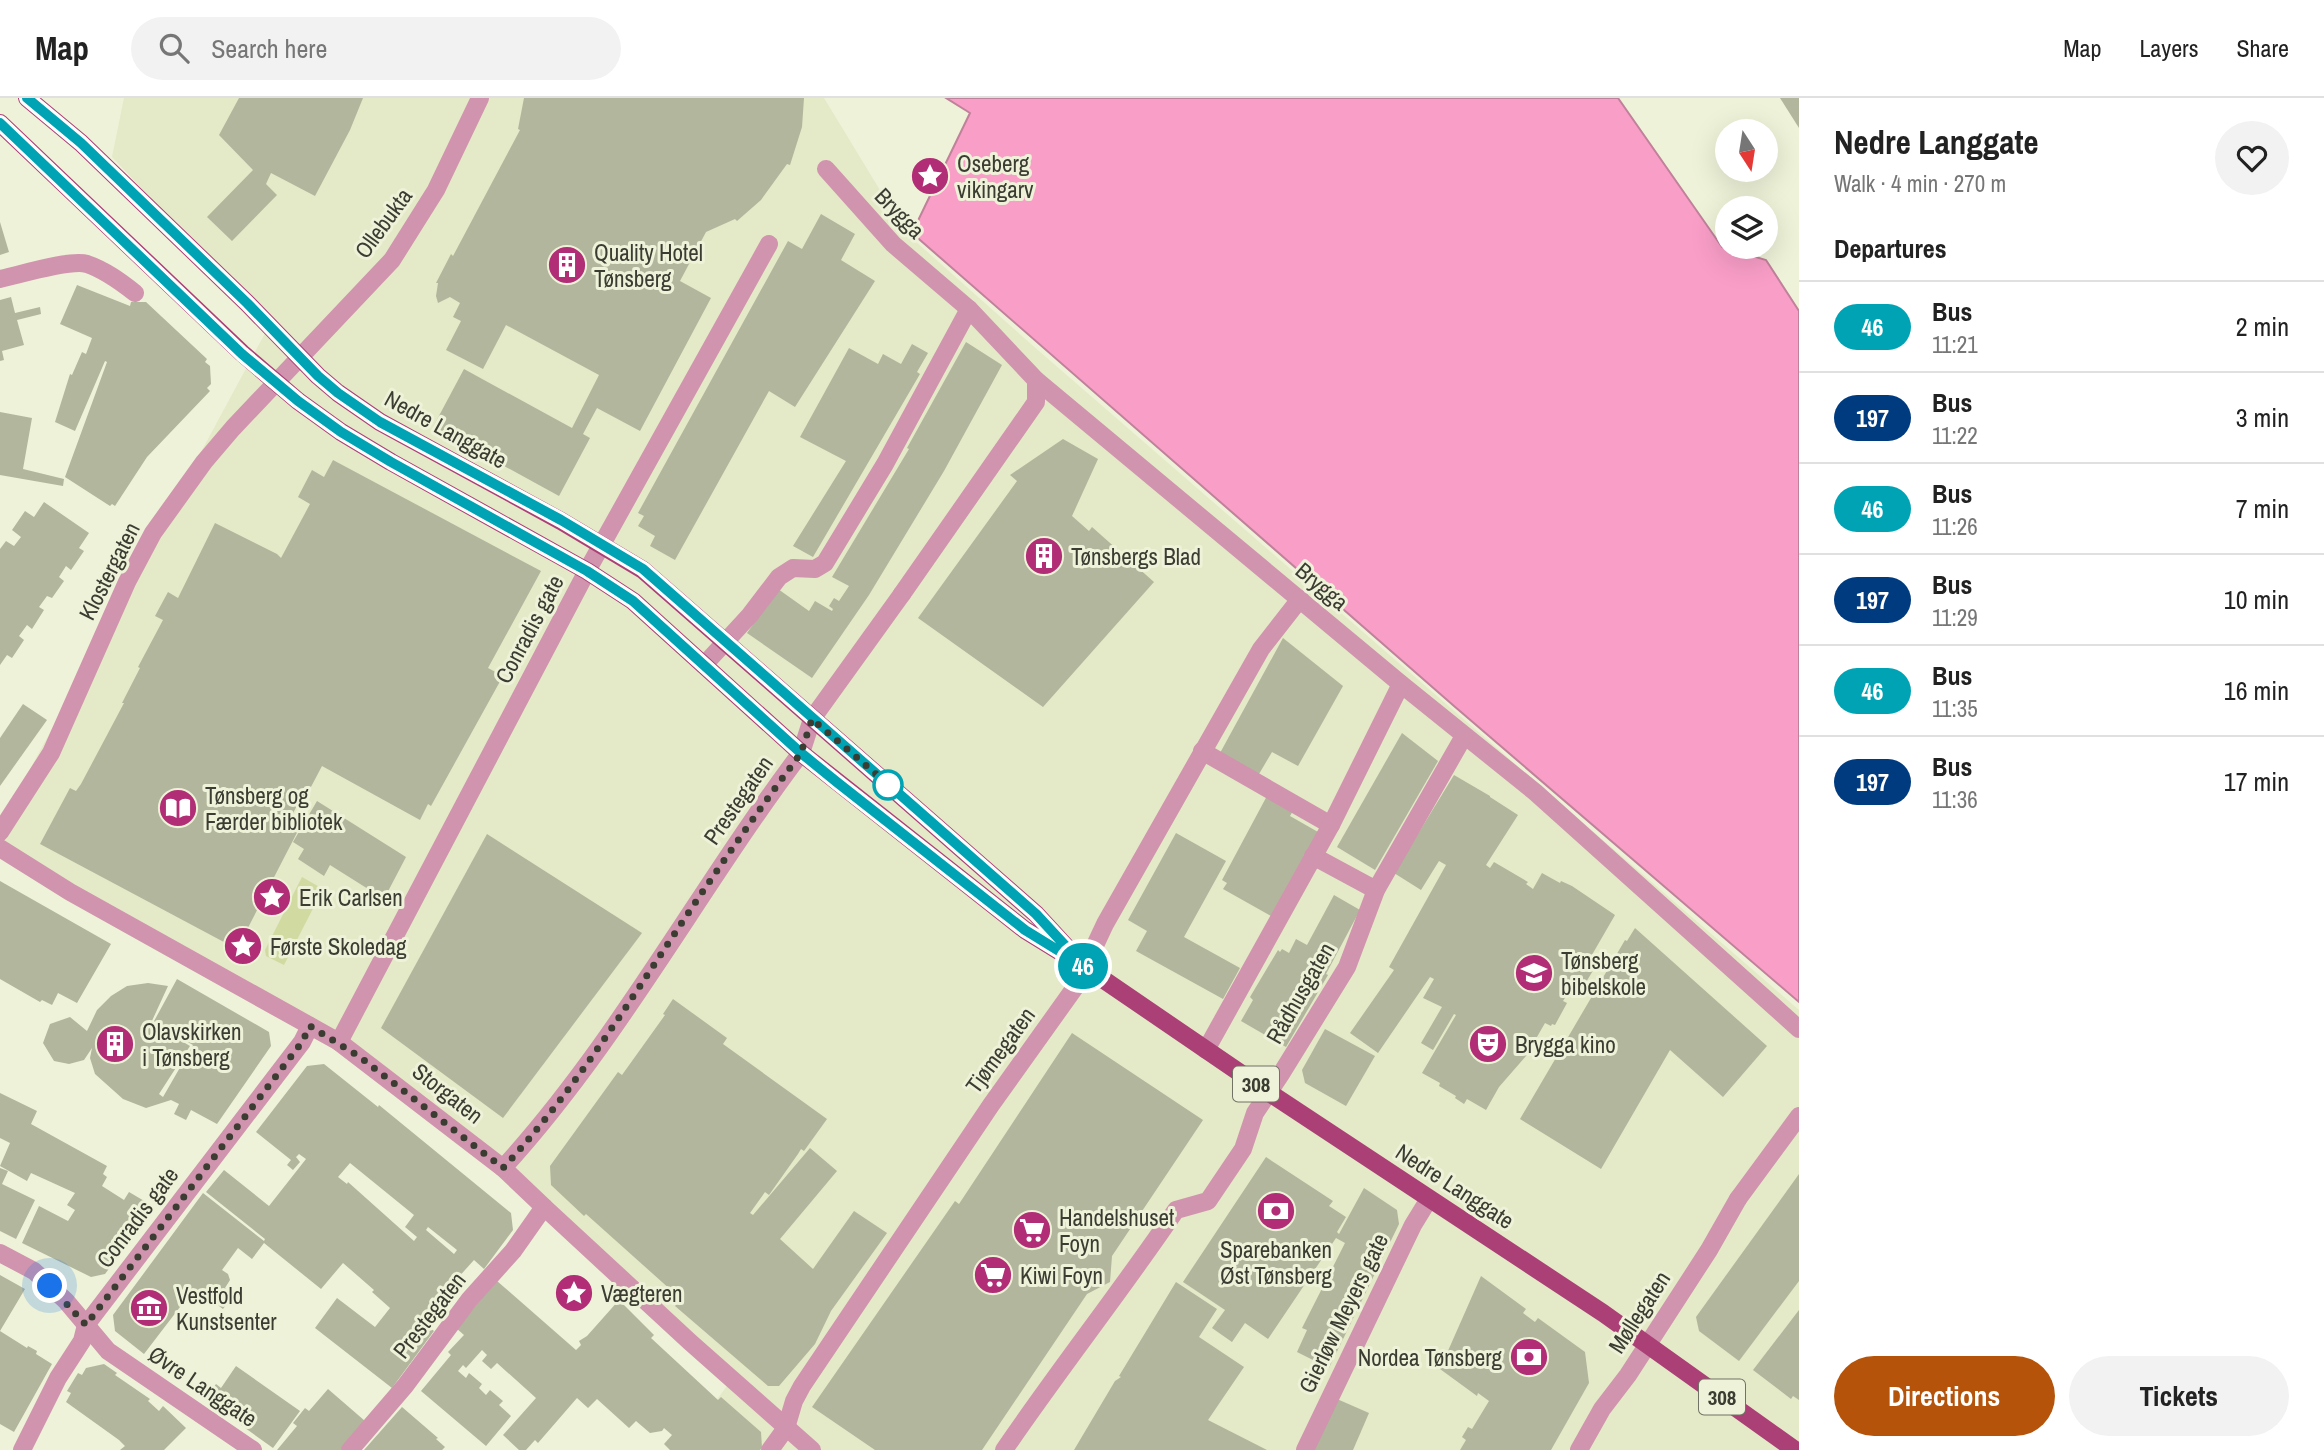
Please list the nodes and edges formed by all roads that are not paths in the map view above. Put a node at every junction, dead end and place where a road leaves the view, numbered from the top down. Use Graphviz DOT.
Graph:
graph roads {
  1 [pos="27,98"];
  2 [pos="480,98"];
  3 [pos="0,123"];
  4 [pos="826,169"];
  5 [pos="769,244"];
  6 [pos="0,279"];
  7 [pos="135,293"];
  8 [pos="969,309"];
  9 [pos="299,356"];
  10 [pos="1036,380"];
  11 [pos="277,382"];
  12 [pos="603,545"];
  13 [pos="587,571"];
  14 [pos="1300,600"];
  15 [pos="726,642"];
  16 [pos="704,665"];
  17 [pos="1401,684"];
  18 [pos="812,719"];
  19 [pos="1464,736"];
  20 [pos="1202,751"];
  21 [pos="801,753"];
  22 [pos="1331,825"];
  23 [pos="0,832"];
  24 [pos="0,848"];
  25 [pos="1313,856"];
  26 [pos="1376,890"];
  27 [pos="1085,967"];
  28 [pos="310,1026"];
  29 [pos="1799,1028"];
  30 [pos="339,1041"];
  31 [pos="1206,1050"];
  32 [pos="1268,1093"];
  33 [pos="1799,1116"];
  34 [pos="503,1168"];
  35 [pos="1429,1199"];
  36 [pos="544,1207"];
  37 [pos="0,1253"];
  38 [pos="86,1325"];
  39 [pos="1647,1344"];
  40 [pos="786,1427"];
  41 [pos="22,1450"];
  42 [pos="253,1450"];
  43 [pos="349,1450"];
  44 [pos="771,1450"];
  45 [pos="812,1450"];
  46 [pos="1004,1450"];
  47 [pos="1305,1450"];
  48 [pos="1579,1450"];
  49 [pos="1795,1450"];
  1 -- 9 [label="main road, Nedre Langgate / 308"];
  2 -- 9 [label="street, Ollebukta"];
  3 -- 11 [label="main road, Nedre Langgate / 308"];
  4 -- 8 [label="street, Brygga"];
  5 -- 12 [label="street, Conradis gate"];
  6 -- 7 [label="street"];
  8 -- 10 [label="street, Brygga"];
  8 -- 15 [label="street"];
  9 -- 11 [label="street, Klostergaten"];
  9 -- 12 [label="main road, Nedre Langgate / 308"];
  10 -- 14 [label="street, Brygga"];
  10 -- 18 [label="street, Prestegaten"];
  11 -- 13 [label="main road, Nedre Langgate / 308"];
  11 -- 23 [label="street, Klostergaten"];
  12 -- 13 [label="street, Conradis gate"];
  12 -- 15 [label="main road, Nedre Langgate / 308"];
  13 -- 16 [label="main road, Nedre Langgate / 308"];
  13 -- 30 [label="street, Conradis gate"];
  14 -- 17 [label="street, Brygga"];
  14 -- 20 [label="street, Tjømegaten"];
  15 -- 16 [label="street"];
  15 -- 18 [label="main road, Nedre Langgate / 308"];
  16 -- 21 [label="main road, Nedre Langgate / 308"];
  17 -- 19 [label="street, Brygga"];
  17 -- 22 [label="street"];
  18 -- 21 [label="street, Prestegaten"];
  18 -- 27 [label="main road, Nedre Langgate / 308"];
  19 -- 26 [label="street, Rådhusgaten"];
  19 -- 29 [label="street, Brygga"];
  20 -- 22 [label="street"];
  20 -- 27 [label="street, Tjømegaten"];
  21 -- 27 [label="main road, Nedre Langgate / 308"];
  21 -- 34 [label="street, Prestegaten"];
  22 -- 25 [label="street"];
  24 -- 28 [label="street, Storgaten"];
  25 -- 26 [label="street"];
  25 -- 31 [label="street"];
  26 -- 32 [label="street, Rådhusgaten"];
  27 -- 31 [label="main road, Nedre Langgate / 308"];
  27 -- 40 [label="street, Tjømegaten"];
  28 -- 30 [label="street, Storgaten"];
  28 -- 38 [label="street, Conradis gate"];
  30 -- 34 [label="street, Storgaten"];
  31 -- 32 [label="main road, Nedre Langgate / 308"];
  32 -- 35 [label="main road, Nedre Langgate / 308"];
  32 -- 46 [label="street, Rådhusgaten"];
  33 -- 39 [label="street, Møllegaten"];
  34 -- 36 [label="street, Storgaten"];
  35 -- 39 [label="main road, Nedre Langgate / 308"];
  35 -- 47 [label="street, Gierløw Meyers gate"];
  36 -- 40 [label="street, Storgaten"];
  36 -- 43 [label="street, Prestegaten"];
  37 -- 38 [label="street, Øvre Langgate"];
  38 -- 41 [label="street, Conradis gate"];
  38 -- 42 [label="street, Øvre Langgate"];
  39 -- 48 [label="street, Møllegaten"];
  39 -- 49 [label="main road, Nedre Langgate / 308"];
  40 -- 44 [label="street, Tjømegaten"];
  40 -- 45 [label="street, Storgaten"];
}
